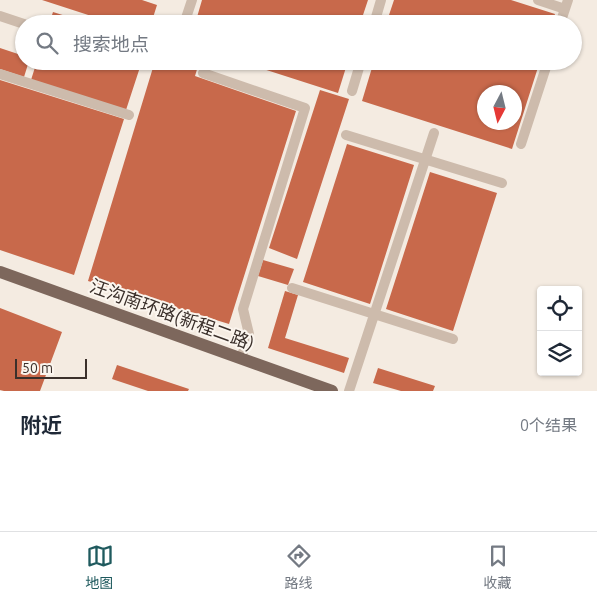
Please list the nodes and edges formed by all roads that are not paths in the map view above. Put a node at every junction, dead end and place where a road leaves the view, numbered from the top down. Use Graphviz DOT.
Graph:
graph roads {
  1 [pos="192,0"];
  2 [pos="381,0"];
  3 [pos="538,0"];
  4 [pos="567,4"];
  5 [pos="187,15"];
  6 [pos="377,15"];
  7 [pos="0,16"];
  8 [pos="15,21"];
  9 [pos="359,70"];
  10 [pos="545,70"];
  11 [pos="204,73"];
  12 [pos="0,74"];
  13 [pos="352,91"];
  14 [pos="129,115"];
  15 [pos="434,134"];
  16 [pos="346,135"];
  17 [pos="521,144"];
  18 [pos="425,160"];
  19 [pos="502,184"];
  20 [pos="0,272"];
  21 [pos="292,288"];
  22 [pos="374,314"];
  23 [pos="452,339"];
  24 [pos="240,358"];
  25 [pos="302,386"];
  26 [pos="332,391"];
  27 [pos="349,391"];
  1 -- 5 [label="lane"];
  2 -- 6 [label="lane"];
  3 -- 4 [label="lane"];
  7 -- 8 [label="lane"];
  9 -- 13 [label="lane"];
  10 -- 17 [label="lane"];
  11 -- 24 [label="lane"];
  12 -- 14 [label="lane"];
  15 -- 18 [label="lane"];
  16 -- 18 [label="lane"];
  18 -- 19 [label="lane"];
  18 -- 22 [label="lane"];
  20 -- 24 [label="main road, 汪沟南环路(新程二路)"];
  21 -- 22 [label="lane"];
  22 -- 23 [label="lane"];
  22 -- 27 [label="lane"];
  24 -- 25 [label="main road, 汪沟南环路(新程二路)"];
  25 -- 26 [label="main road, 汪沟南环路(新程二路)"];
}
